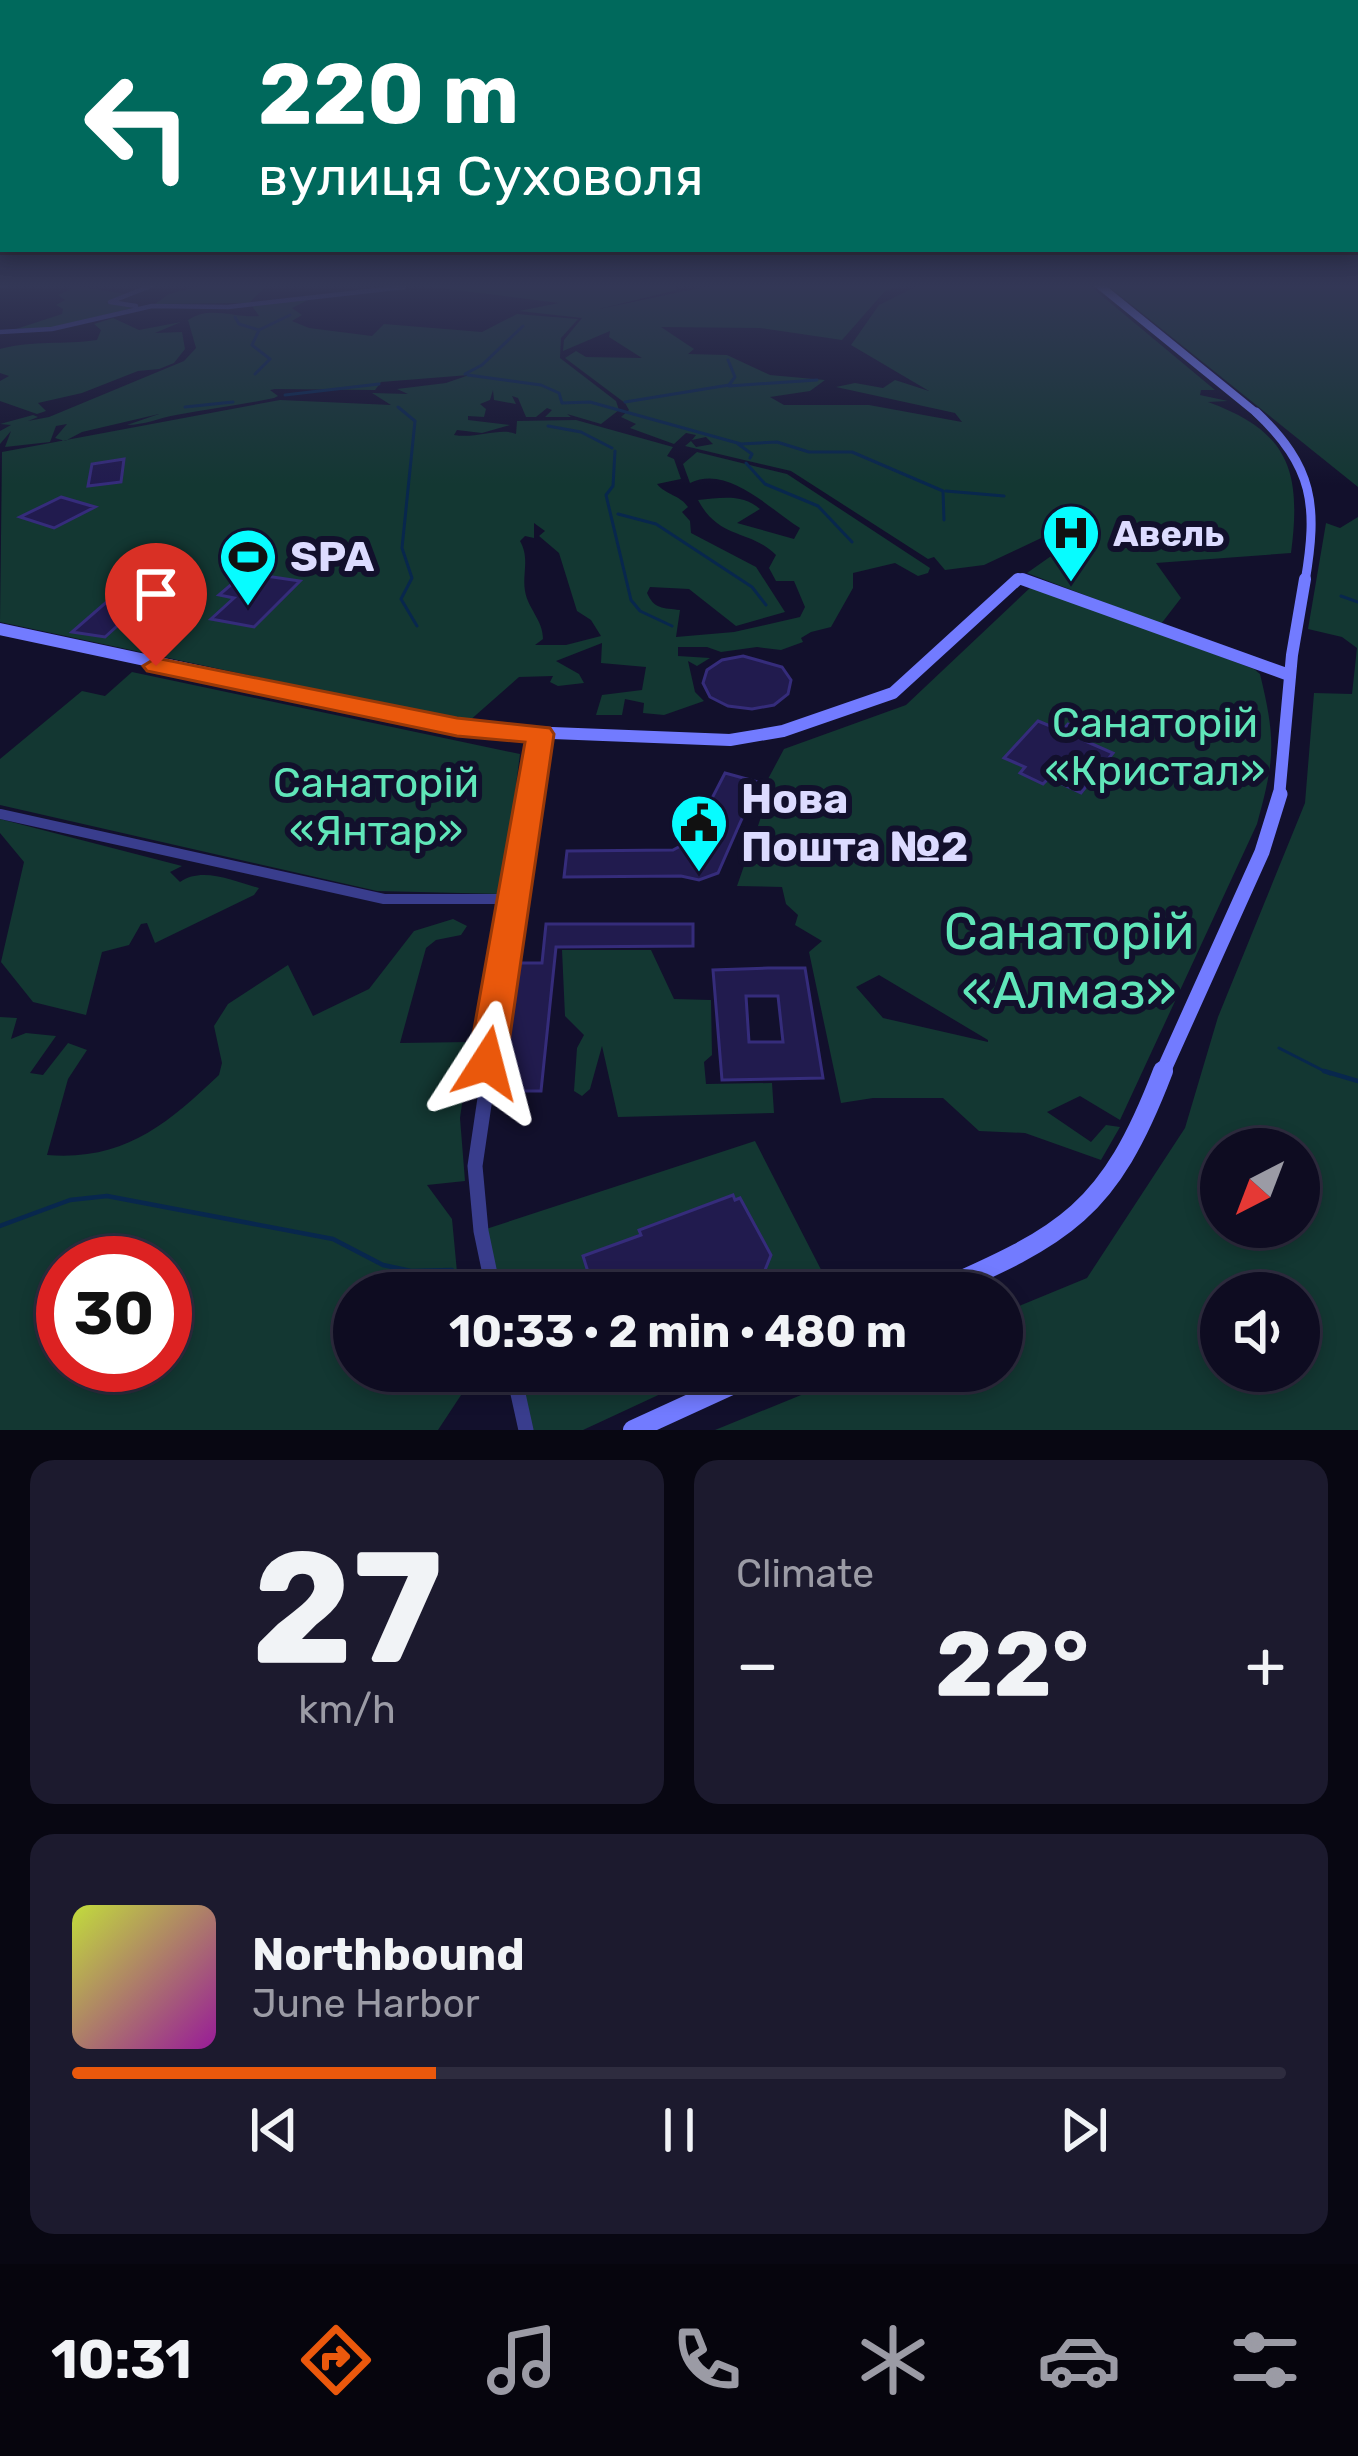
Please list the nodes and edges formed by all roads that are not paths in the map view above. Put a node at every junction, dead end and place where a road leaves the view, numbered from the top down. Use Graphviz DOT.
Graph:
graph roads {
  1 [pos="1181,352"];
  2 [pos="0,629"];
  3 [pos="1289,675"];
  4 [pos="540,734"];
  5 [pos="0,814"];
  6 [pos="512,899"];
  7 [pos="490,1272"];
  8 [pos="979,1272"];
  9 [pos="518,1392"];
  10 [pos="716,1392"];
  11 [pos="526,1430"];
  12 [pos="633,1430"];
  1 -- 3 [label="street"];
  2 -- 4 [label="street"];
  3 -- 4 [label="street"];
  3 -- 8 [label="street"];
  4 -- 6 [label="street"];
  5 -- 6 [label="street"];
  6 -- 7 [label="street"];
  9 -- 11 [label="street"];
  10 -- 12 [label="street"];
}
